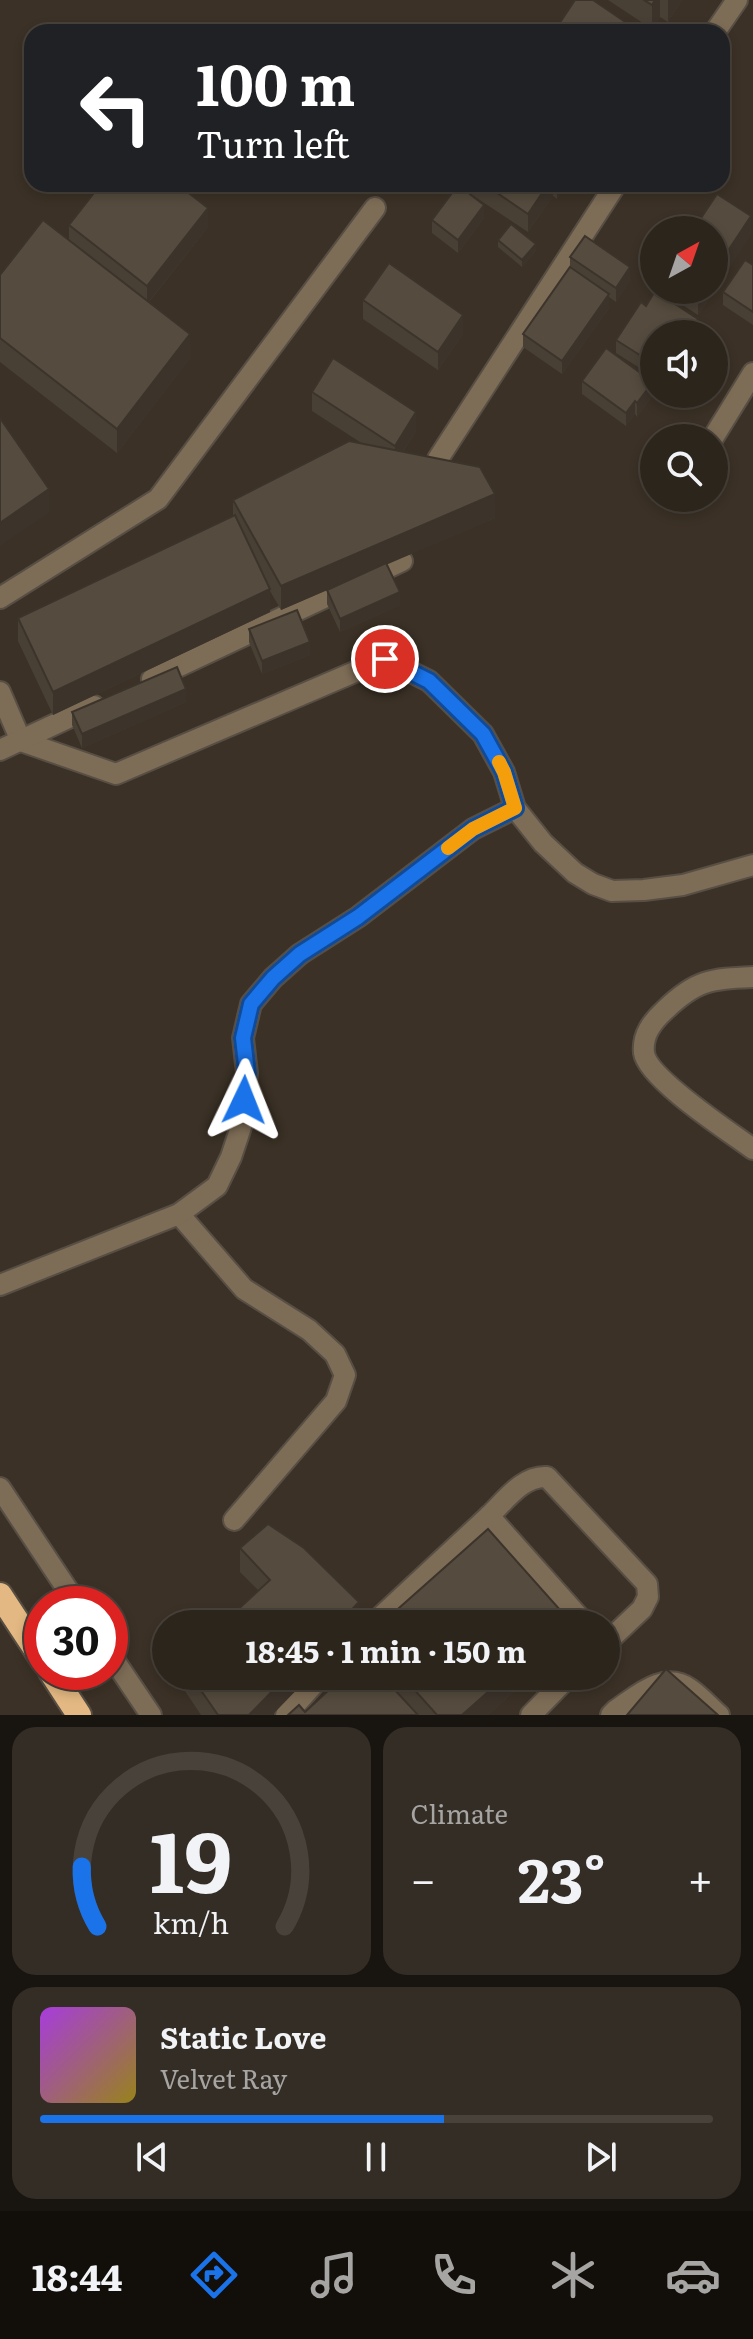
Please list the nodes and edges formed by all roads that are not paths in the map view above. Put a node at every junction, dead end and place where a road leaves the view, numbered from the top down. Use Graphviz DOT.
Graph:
graph roads {
  1 [pos="737,0"];
  2 [pos="720,24"];
  3 [pos="611,192"];
  4 [pos="375,208"];
  5 [pos="753,373"];
  6 [pos="722,424"];
  7 [pos="438,459"];
  8 [pos="402,561"];
  9 [pos="0,598"];
  10 [pos="134,687"];
  11 [pos="0,692"];
  12 [pos="106,701"];
  13 [pos="21,741"];
  14 [pos="0,750"];
  15 [pos="515,808"];
  16 [pos="753,865"];
  17 [pos="753,977"];
  18 [pos="753,1149"];
  19 [pos="179,1214"];
  20 [pos="0,1285"];
  21 [pos="0,1488"];
  22 [pos="489,1516"];
  23 [pos="234,1520"];
  24 [pos="65,1586"];
  25 [pos="0,1595"];
  26 [pos="388,1610"];
  27 [pos="573,1610"];
  28 [pos="620,1630"];
  29 [pos="24,1631"];
  30 [pos="128,1681"];
  31 [pos="63,1690"];
  32 [pos="308,1690"];
  33 [pos="555,1690"];
  34 [pos="79,1715"];
  35 [pos="151,1715"];
  36 [pos="286,1715"];
  37 [pos="531,1715"];
  38 [pos="611,1715"];
  39 [pos="719,1715"];
  1 -- 2 [label="street"];
  3 -- 7 [label="street"];
  4 -- 9 [label="street"];
  5 -- 6 [label="street"];
  8 -- 10 [label="street"];
  11 -- 13 [label="street"];
  12 -- 13 [label="street"];
  13 -- 14 [label="street"];
  13 -- 15 [label="street"];
  15 -- 16 [label="street"];
  15 -- 19 [label="street"];
  17 -- 18 [label="street"];
  19 -- 20 [label="street"];
  19 -- 23 [label="street"];
  21 -- 24 [label="street"];
  22 -- 26 [label="street"];
  22 -- 27 [label="street"];
  22 -- 28 [label="street"];
  25 -- 29 [label="highway"];
  30 -- 35 [label="street"];
  31 -- 34 [label="highway"];
  32 -- 36 [label="street"];
  33 -- 37 [label="street"];
  38 -- 39 [label="street"];
}
